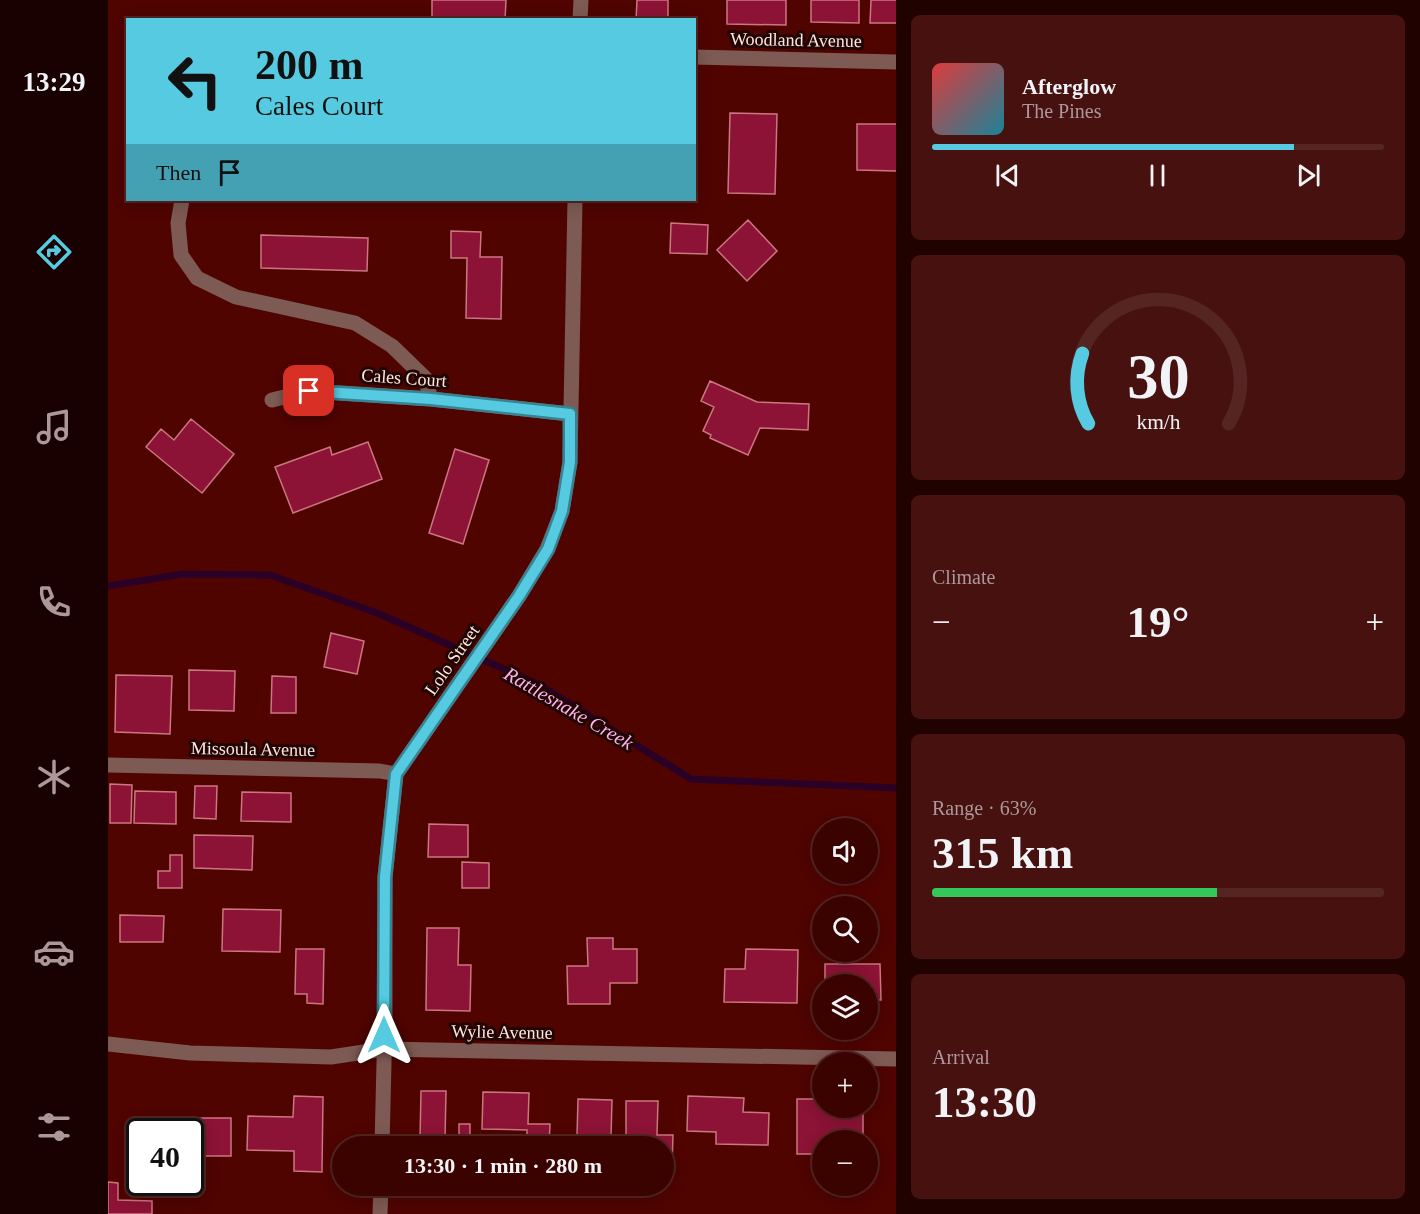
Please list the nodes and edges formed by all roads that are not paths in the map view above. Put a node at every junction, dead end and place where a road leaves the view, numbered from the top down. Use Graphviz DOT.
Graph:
graph roads {
  1 [pos="581,0"];
  2 [pos="580,18"];
  3 [pos="696,57"];
  4 [pos="896,62"];
  5 [pos="183,201"];
  6 [pos="575,201"];
  7 [pos="431,399"];
  8 [pos="272,400"];
  9 [pos="570,414"];
  10 [pos="108,765"];
  11 [pos="396,774"];
  12 [pos="108,1044"];
  13 [pos="384,1048"];
  14 [pos="896,1059"];
  15 [pos="382,1136"];
  16 [pos="381,1196"];
  17 [pos="380,1214"];
  1 -- 2 [label="street"];
  3 -- 4 [label="street, Woodland Avenue"];
  5 -- 7 [label="street"];
  6 -- 9 [label="street, Lolo Street"];
  7 -- 8 [label="street, Cales Court"];
  7 -- 9 [label="street, Cales Court"];
  9 -- 11 [label="street, Lolo Street"];
  10 -- 11 [label="street, Missoula Avenue"];
  11 -- 13 [label="street, Lolo Street"];
  12 -- 13 [label="street, Wylie Avenue"];
  13 -- 14 [label="street, Wylie Avenue"];
  13 -- 15 [label="street, Lolo Street"];
  16 -- 17 [label="street"];
}
